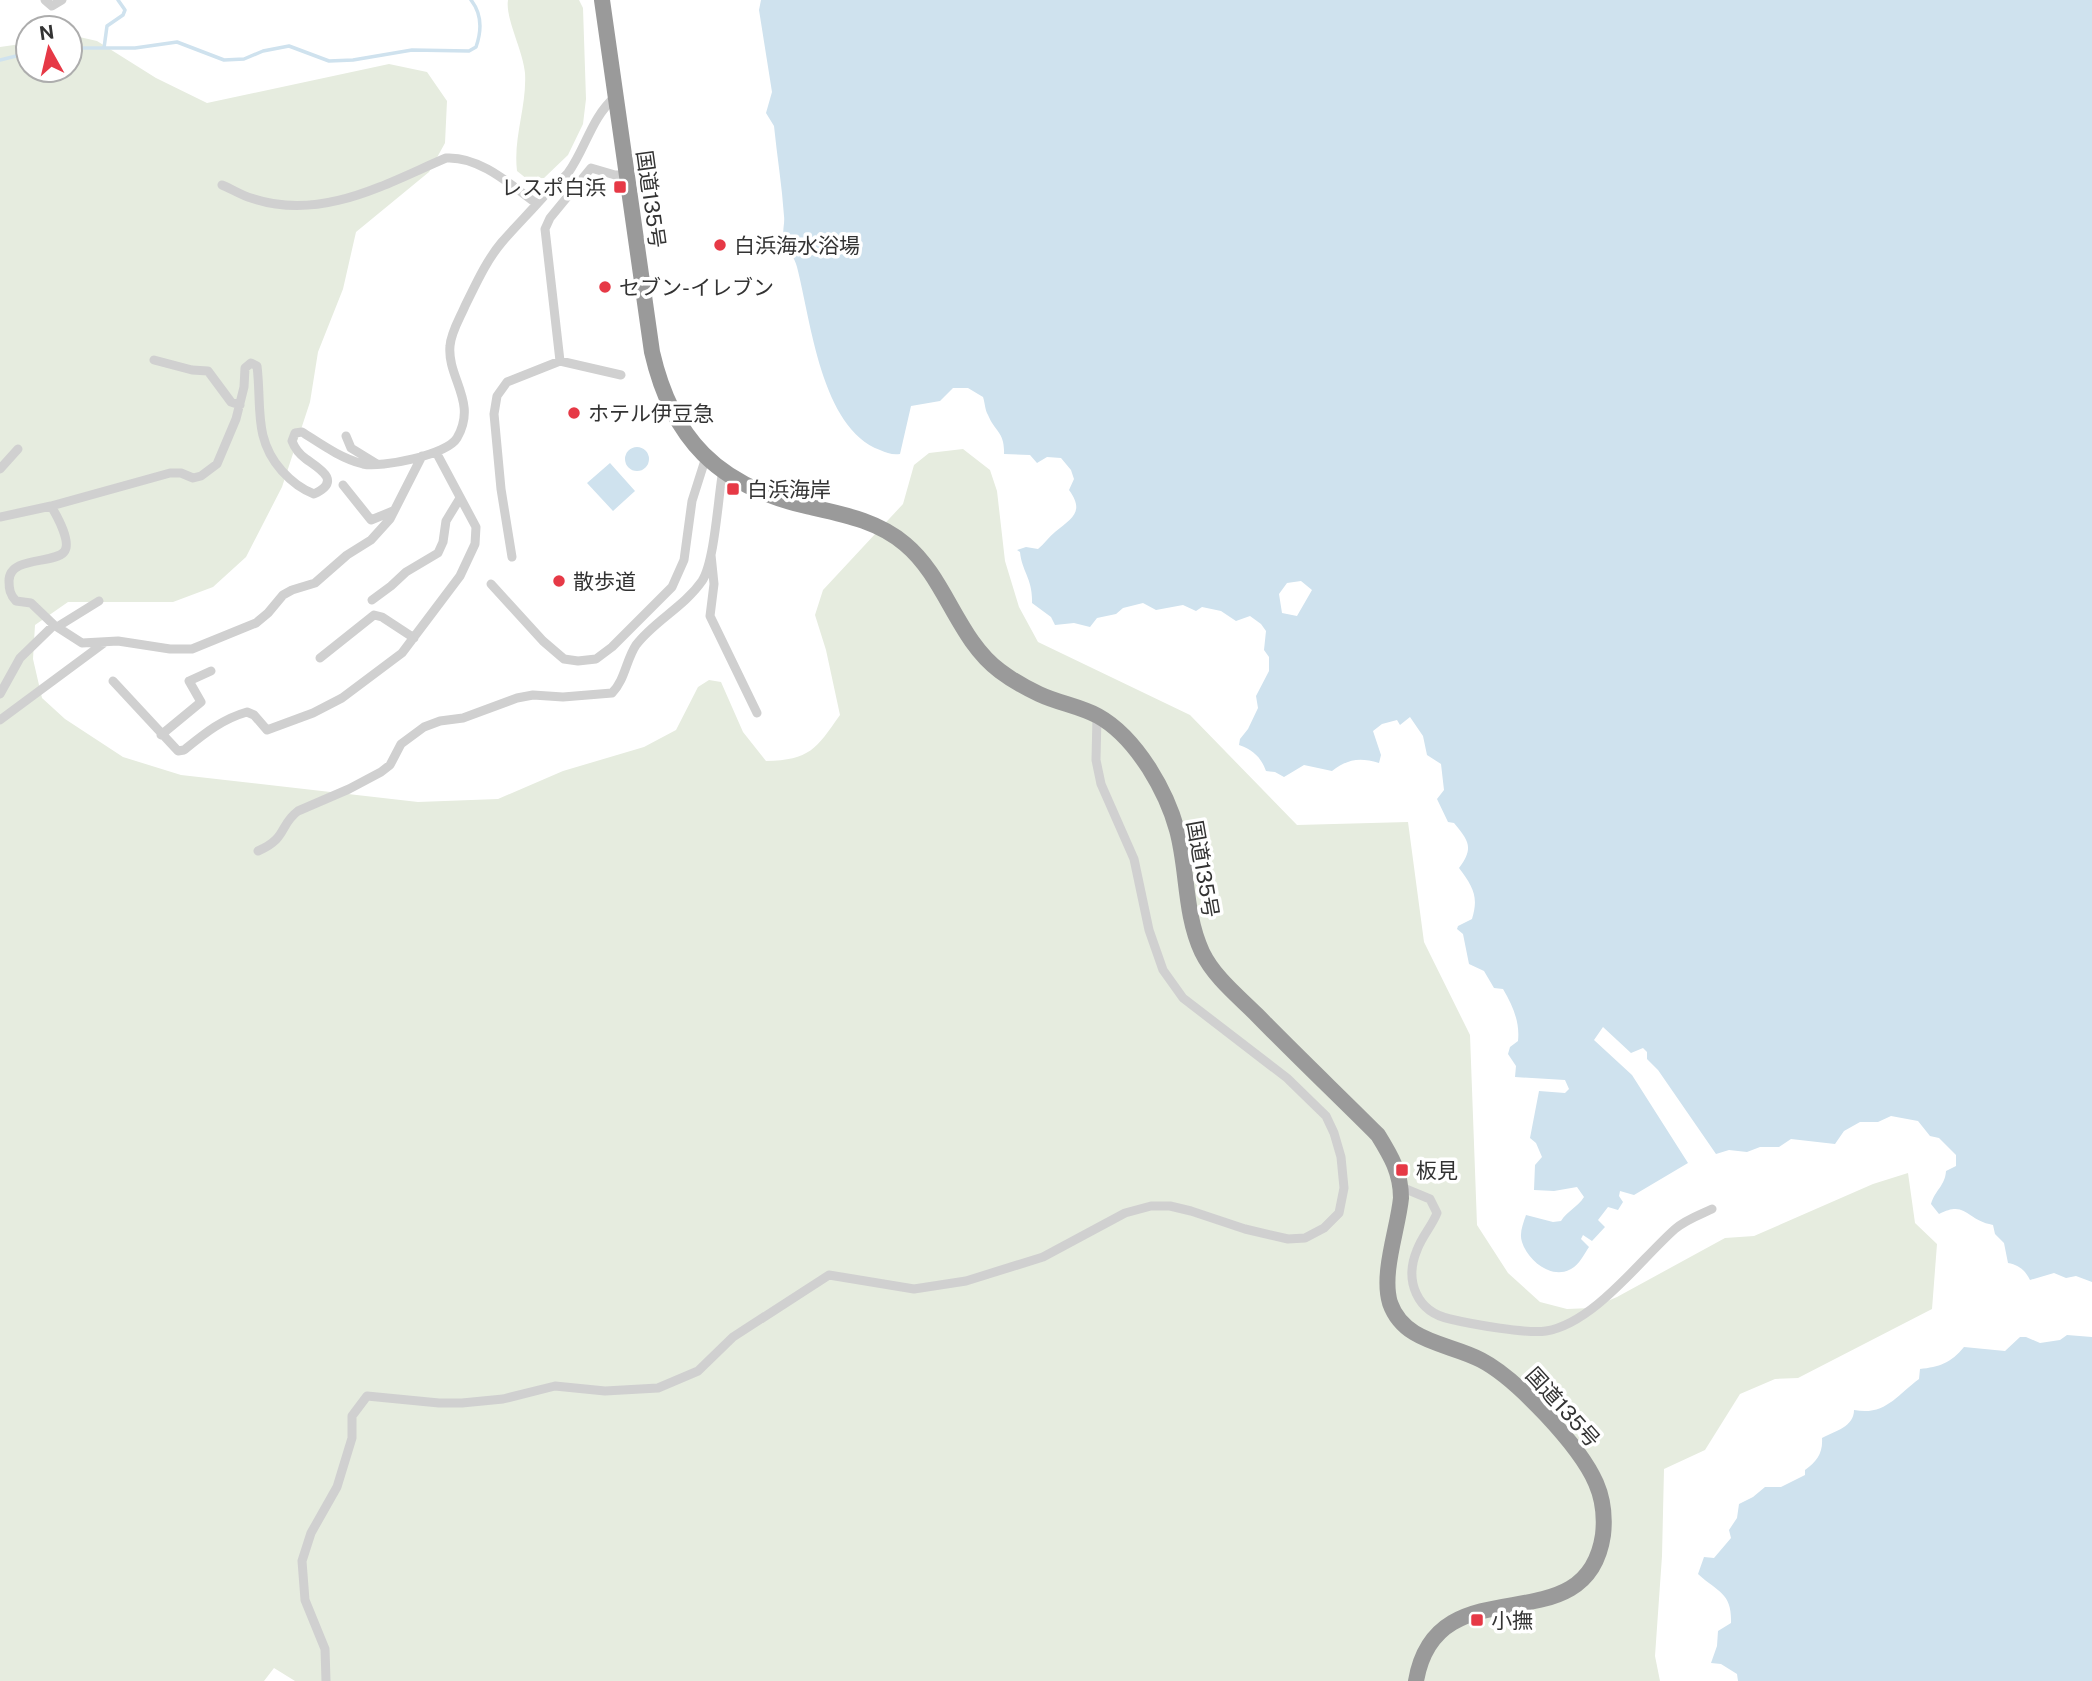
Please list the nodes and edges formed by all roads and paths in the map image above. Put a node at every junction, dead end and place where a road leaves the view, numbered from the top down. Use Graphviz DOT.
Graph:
graph roads {
  1 [pos="45,0"];
  2 [pos="62,0"];
  3 [pos="602,0"];
  4 [pos="615,97"];
  5 [pos="627,175"];
  6 [pos="222,185"];
  7 [pos="537,204"];
  8 [pos="154,360"];
  9 [pos="560,361"];
  10 [pos="621,375"];
  11 [pos="240,405"];
  12 [pos="346,436"];
  13 [pos="18,449"];
  14 [pos="436,452"];
  15 [pos="422,456"];
  16 [pos="706,457"];
  17 [pos="378,464"];
  18 [pos="0,469"];
  19 [pos="723,470"];
  20 [pos="343,485"];
  21 [pos="460,498"];
  22 [pos="51,506"];
  23 [pos="393,511"];
  24 [pos="0,517"];
  25 [pos="710,552"];
  26 [pos="512,557"];
  27 [pos="491,584"];
  28 [pos="372,600"];
  29 [pos="99,601"];
  30 [pos="55,626"];
  31 [pos="414,638"];
  32 [pos="104,643"];
  33 [pos="320,658"];
  34 [pos="211,671"];
  35 [pos="113,681"];
  36 [pos="0,694"];
  37 [pos="757,713"];
  38 [pos="1097,716"];
  39 [pos="0,720"];
  40 [pos="161,734"];
  41 [pos="258,851"];
  42 [pos="1401,1187"];
  43 [pos="1712,1209"];
  44 [pos="326,1681"];
  45 [pos="1416,1681"];
  1 -- 2 [label="street"];
  3 -- 4 [label="highway, 国道135号"];
  4 -- 5 [label="highway, 国道135号"];
  4 -- 7 [label="street"];
  5 -- 9 [label="street"];
  5 -- 16 [label="highway, 国道135号"];
  6 -- 7 [label="street"];
  7 -- 14 [label="street"];
  8 -- 11 [label="street"];
  9 -- 10 [label="street"];
  9 -- 26 [label="street"];
  11 -- 17 [label="street"];
  11 -- 22 [label="street"];
  12 -- 17 [label="street"];
  13 -- 18 [label="street"];
  14 -- 15 [label="street"];
  14 -- 21 [label="street"];
  15 -- 17 [label="street"];
  15 -- 23 [label="street"];
  16 -- 19 [label="highway, 国道135号"];
  16 -- 27 [label="street"];
  19 -- 25 [label="street"];
  19 -- 38 [label="highway, 国道135号"];
  20 -- 23 [label="street"];
  21 -- 28 [label="street"];
  21 -- 31 [label="street"];
  22 -- 24 [label="street"];
  22 -- 30 [label="street"];
  23 -- 32 [label="street"];
  25 -- 37 [label="street"];
  25 -- 41 [label="street"];
  29 -- 30 [label="street"];
  30 -- 32 [label="street"];
  30 -- 36 [label="street"];
  31 -- 33 [label="street"];
  31 -- 40 [label="street"];
  32 -- 39 [label="street"];
  34 -- 40 [label="street"];
  35 -- 40 [label="street"];
  38 -- 42 [label="highway, 国道135号"];
  38 -- 44 [label="street"];
  42 -- 43 [label="street"];
  42 -- 45 [label="highway, 国道135号"];
}
